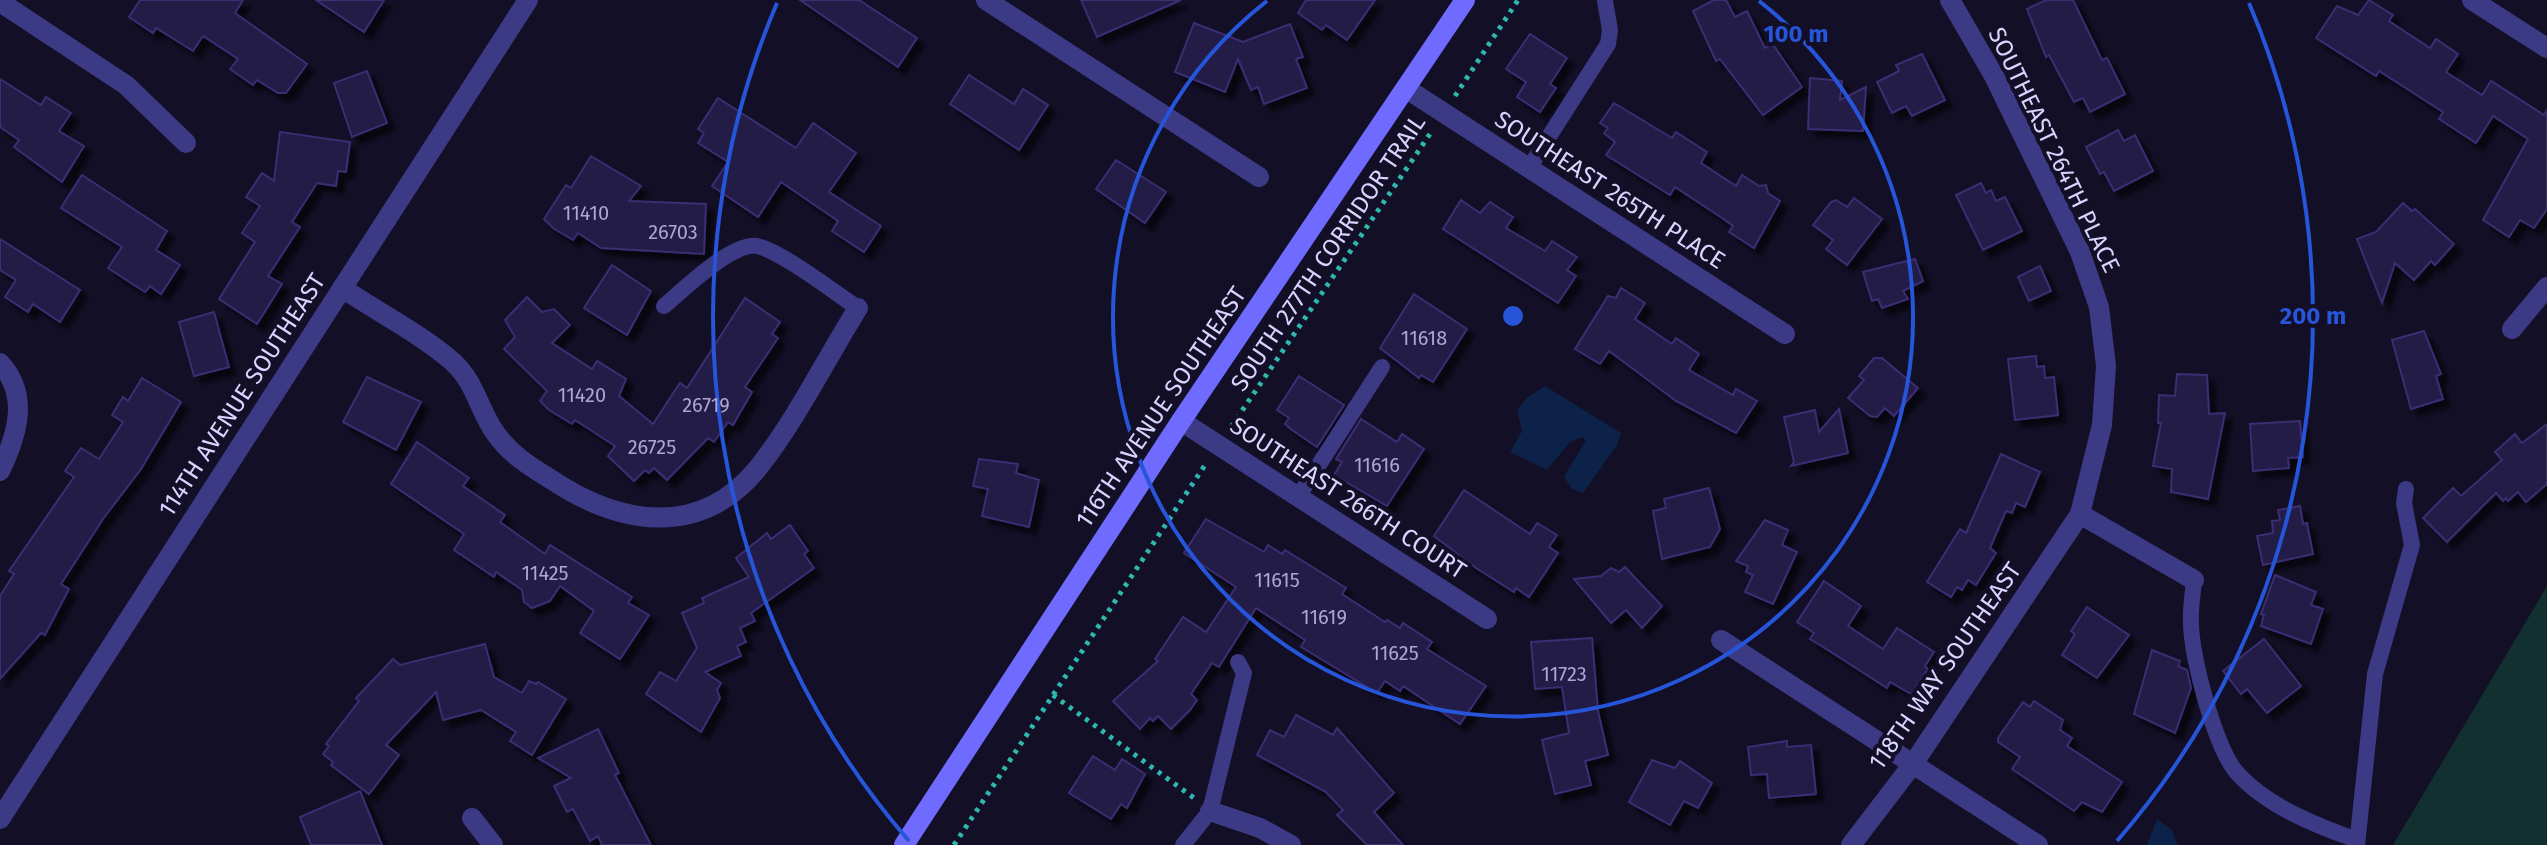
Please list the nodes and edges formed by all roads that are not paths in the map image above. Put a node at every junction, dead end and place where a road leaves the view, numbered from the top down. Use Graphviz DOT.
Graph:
graph roads {
  1 [pos="528,0"];
  2 [pos="986,0"];
  3 [pos="1465,0"];
  4 [pos="1950,0"];
  5 [pos="2472,0"];
  6 [pos="1605,1"];
  7 [pos="0,2"];
  8 [pos="2547,48"];
  9 [pos="1407,89"];
  10 [pos="186,143"];
  11 [pos="1529,168"];
  12 [pos="1259,177"];
  13 [pos="2547,287"];
  14 [pos="342,288"];
  15 [pos="664,306"];
  16 [pos="858,308"];
  17 [pos="2512,329"];
  18 [pos="1785,334"];
  19 [pos="0,363"];
  20 [pos="1382,367"];
  21 [pos="1181,421"];
  22 [pos="0,471"];
  23 [pos="2406,489"];
  24 [pos="1298,497"];
  25 [pos="2080,514"];
  26 [pos="2194,580"];
  27 [pos="1487,619"];
  28 [pos="1721,640"];
  29 [pos="1238,662"];
  30 [pos="1913,764"];
  31 [pos="1210,811"];
  32 [pos="472,818"];
  33 [pos="0,819"];
  34 [pos="2357,843"];
  35 [pos="493,845"];
  36 [pos="904,845"];
  37 [pos="1183,845"];
  38 [pos="1291,845"];
  39 [pos="1851,845"];
  40 [pos="2038,845"];
  1 -- 14 [label="street, 114TH AVENUE SOUTHEAST"];
  2 -- 12 [label="street"];
  3 -- 9 [label="main road, 116TH AVENUE SOUTHEAST"];
  4 -- 25 [label="street, SOUTHEAST 264TH PLACE"];
  5 -- 8 [label="street"];
  6 -- 11 [label="lane"];
  7 -- 10 [label="street"];
  9 -- 11 [label="street, SOUTHEAST 265TH PLACE"];
  9 -- 21 [label="main road, 116TH AVENUE SOUTHEAST"];
  11 -- 18 [label="street, SOUTHEAST 265TH PLACE"];
  13 -- 17 [label="street"];
  14 -- 16 [label="street"];
  14 -- 33 [label="street, 114TH AVENUE SOUTHEAST"];
  15 -- 16 [label="lane"];
  19 -- 22 [label="street"];
  20 -- 24 [label="lane"];
  21 -- 24 [label="street, SOUTHEAST 266TH COURT"];
  21 -- 36 [label="main road, 116TH AVENUE SOUTHEAST"];
  23 -- 34 [label="lane"];
  24 -- 27 [label="street, SOUTHEAST 266TH COURT"];
  25 -- 26 [label="street"];
  25 -- 30 [label="street, 118TH WAY SOUTHEAST"];
  26 -- 34 [label="lane"];
  28 -- 30 [label="street"];
  29 -- 31 [label="lane"];
  30 -- 39 [label="street, 118TH WAY SOUTHEAST"];
  30 -- 40 [label="street"];
  31 -- 37 [label="lane"];
  31 -- 38 [label="street"];
  32 -- 35 [label="street"];
}
